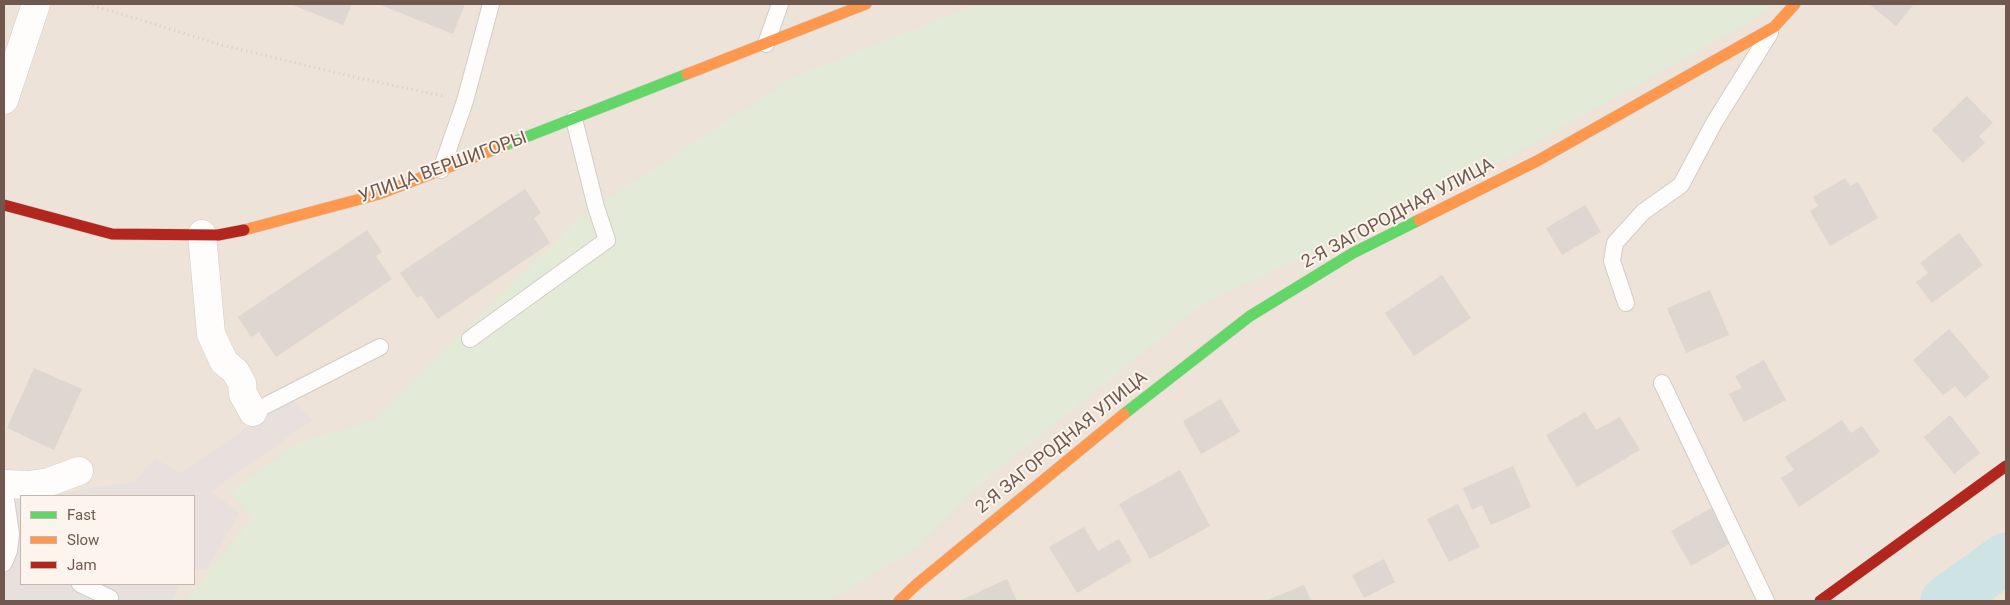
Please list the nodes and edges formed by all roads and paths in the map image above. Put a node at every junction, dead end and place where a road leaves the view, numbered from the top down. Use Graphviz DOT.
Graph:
graph roads {
  1 [pos="36,4"];
  2 [pos="88,4"];
  3 [pos="491,4"];
  4 [pos="780,4"];
  5 [pos="866,4"];
  6 [pos="1795,4"];
  7 [pos="1774,27"];
  8 [pos="766,44"];
  9 [pos="4,100"];
  10 [pos="465,101"];
  11 [pos="574,119"];
  12 [pos="441,170"];
  13 [pos="4,205"];
  14 [pos="202,234"];
  15 [pos="1626,303"];
  16 [pos="470,339"];
  17 [pos="380,347"];
  18 [pos="1662,383"];
  19 [pos="253,412"];
  20 [pos="2006,466"];
  21 [pos="79,471"];
  22 [pos="4,485"];
  23 [pos="11,557"];
  24 [pos="82,585"];
  25 [pos="108,601"];
  26 [pos="899,601"];
  27 [pos="1766,601"];
  28 [pos="1820,601"];
  1 -- 9 [label="street"];
  2 -- 10 [label="path"];
  3 -- 10 [label="lane"];
  4 -- 8 [label="lane"];
  5 -- 8 [label="street, УЛИЦА ВЕРШИГОРЫ"];
  6 -- 7 [label="street, 2-Я ЗАГОРОДНАЯ УЛИЦА"];
  7 -- 15 [label="lane"];
  7 -- 26 [label="street, 2-Я ЗАГОРОДНАЯ УЛИЦА"];
  8 -- 11 [label="street, УЛИЦА ВЕРШИГОРЫ"];
  10 -- 12 [label="lane"];
  11 -- 12 [label="street, УЛИЦА ВЕРШИГОРЫ"];
  11 -- 16 [label="lane"];
  12 -- 14 [label="street, УЛИЦА ВЕРШИГОРЫ"];
  13 -- 14 [label="street, УЛИЦА ВЕРШИГОРЫ"];
  14 -- 19 [label="street"];
  17 -- 19 [label="lane"];
  18 -- 27 [label="lane"];
  20 -- 28 [label="street"];
  21 -- 22 [label="street"];
  22 -- 23 [label="lane"];
  24 -- 25 [label="lane"];
}
